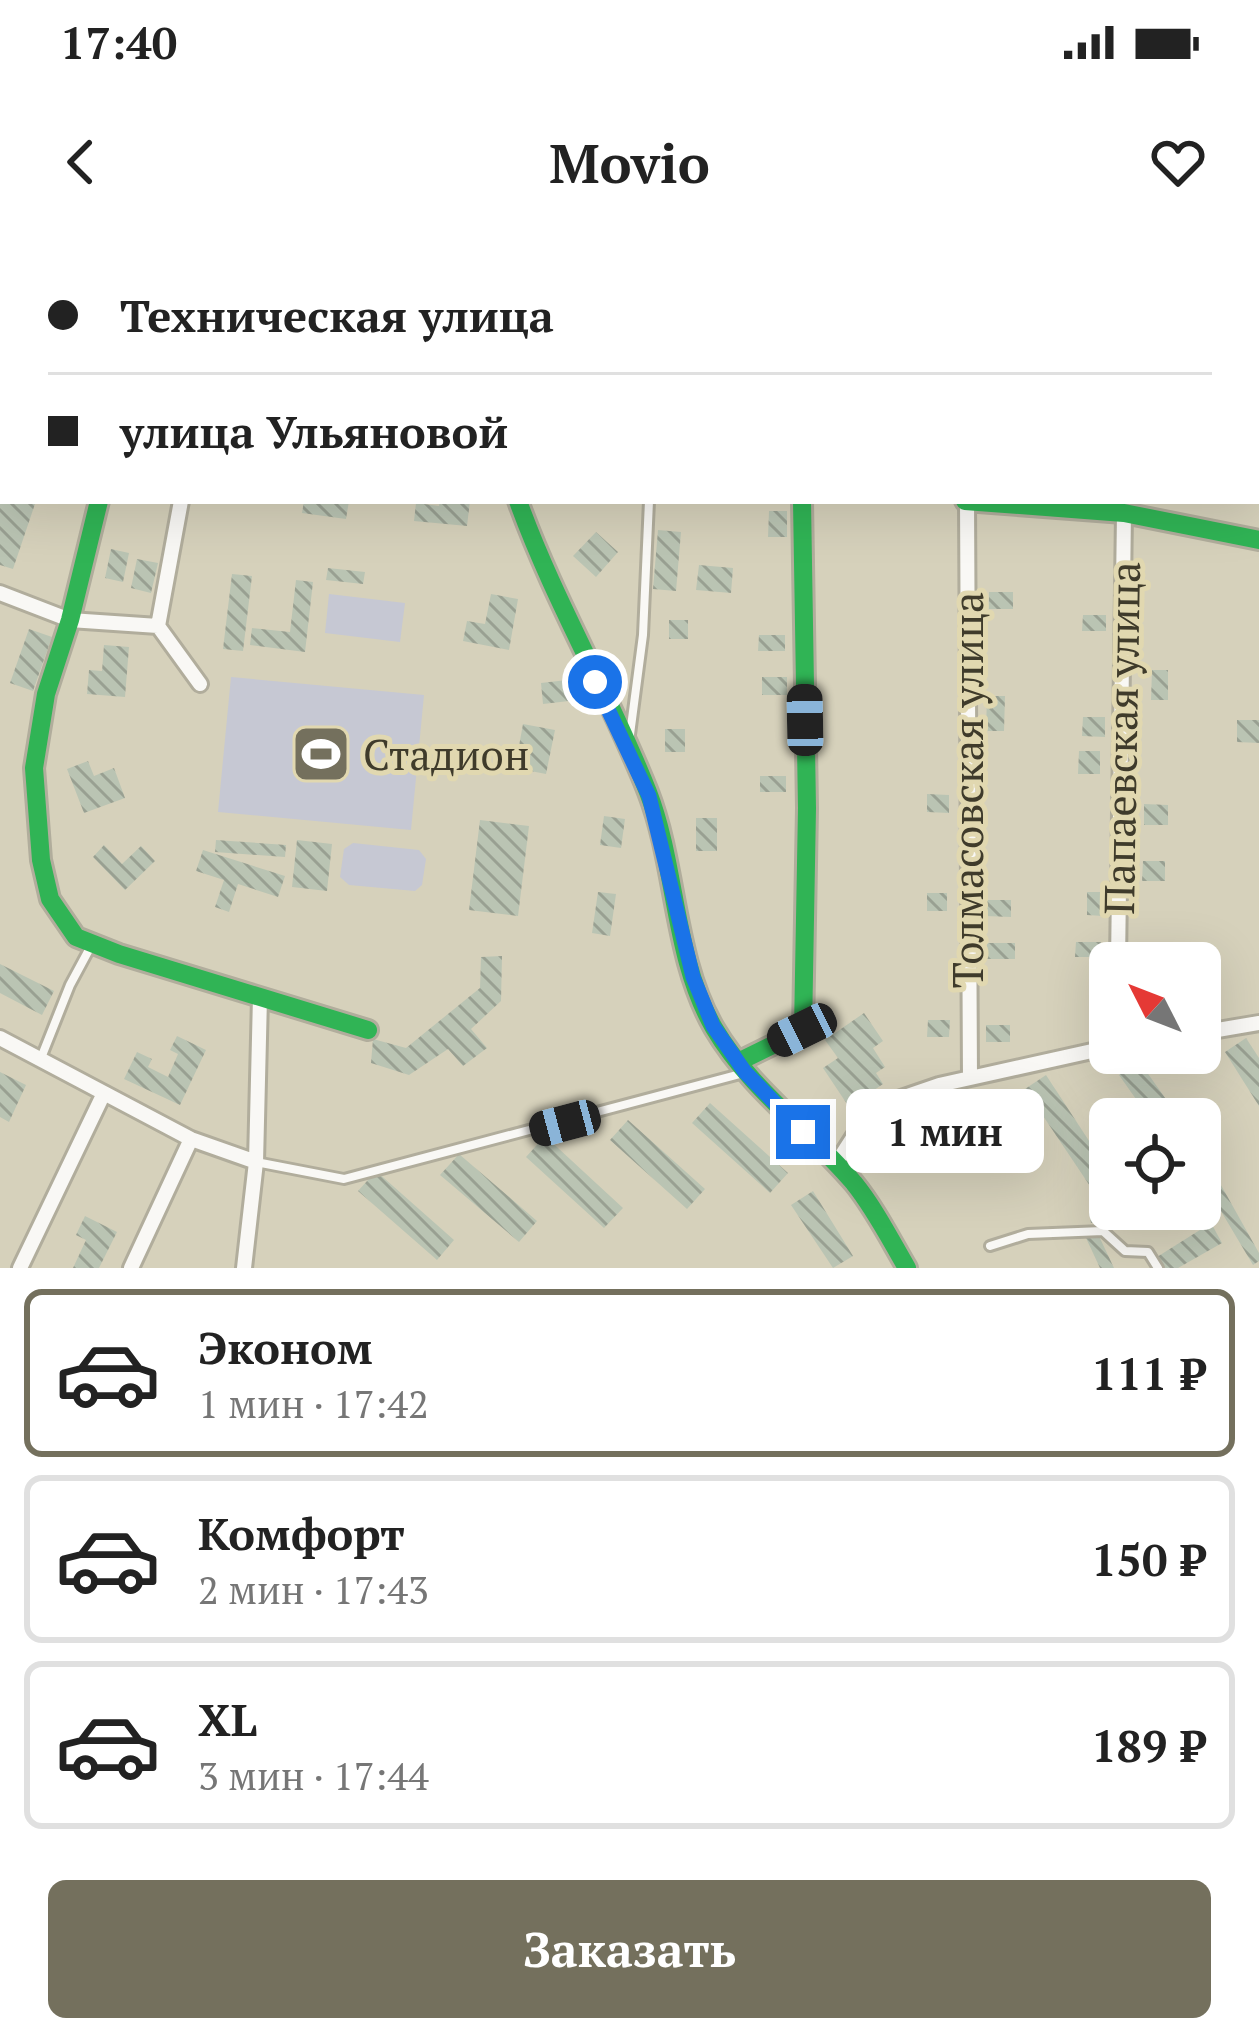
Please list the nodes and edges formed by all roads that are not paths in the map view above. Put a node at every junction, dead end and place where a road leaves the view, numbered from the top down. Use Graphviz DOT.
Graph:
graph roads {
  1 [pos="98,504"];
  2 [pos="180,504"];
  3 [pos="519,504"];
  4 [pos="649,504"];
  5 [pos="802,504"];
  6 [pos="966,504"];
  7 [pos="1068,505"];
  8 [pos="1124,513"];
  9 [pos="1259,540"];
  10 [pos="0,593"];
  11 [pos="70,620"];
  12 [pos="158,626"];
  13 [pos="200,684"];
  14 [pos="628,750"];
  15 [pos="1118,942"];
  16 [pos="92,944"];
  17 [pos="260,997"];
  18 [pos="1259,1023"];
  19 [pos="1221,1029"];
  20 [pos="368,1030"];
  21 [pos="0,1038"];
  22 [pos="1089,1052"];
  23 [pos="40,1059"];
  24 [pos="742,1067"];
  25 [pos="970,1078"];
  26 [pos="104,1093"];
  27 [pos="190,1139"];
  28 [pos="256,1162"];
  29 [pos="836,1164"];
  30 [pos="990,1246"];
  31 [pos="20,1268"];
  32 [pos="131,1268"];
  33 [pos="244,1268"];
  34 [pos="907,1268"];
  35 [pos="1158,1268"];
  1 -- 11 [label="street"];
  2 -- 12 [label="street"];
  3 -- 14 [label="street"];
  4 -- 14 [label="lane"];
  5 -- 24 [label="street"];
  6 -- 25 [label="street, Толмасовская улица"];
  7 -- 8 [label="street"];
  8 -- 9 [label="street"];
  8 -- 15 [label="street, Папаевская улица"];
  10 -- 11 [label="street"];
  11 -- 12 [label="street"];
  11 -- 16 [label="street"];
  12 -- 13 [label="street"];
  14 -- 24 [label="street"];
  16 -- 17 [label="street"];
  16 -- 23 [label="lane"];
  17 -- 20 [label="street"];
  17 -- 28 [label="street"];
  18 -- 19 [label="street"];
  21 -- 23 [label="street"];
  22 -- 25 [label="street"];
  23 -- 26 [label="street"];
  24 -- 28 [label="lane"];
  24 -- 29 [label="street"];
  25 -- 29 [label="street"];
  26 -- 27 [label="street"];
  26 -- 31 [label="street"];
  27 -- 28 [label="street"];
  27 -- 32 [label="street"];
  28 -- 33 [label="street"];
  29 -- 34 [label="street"];
  30 -- 35 [label="lane"];
}
